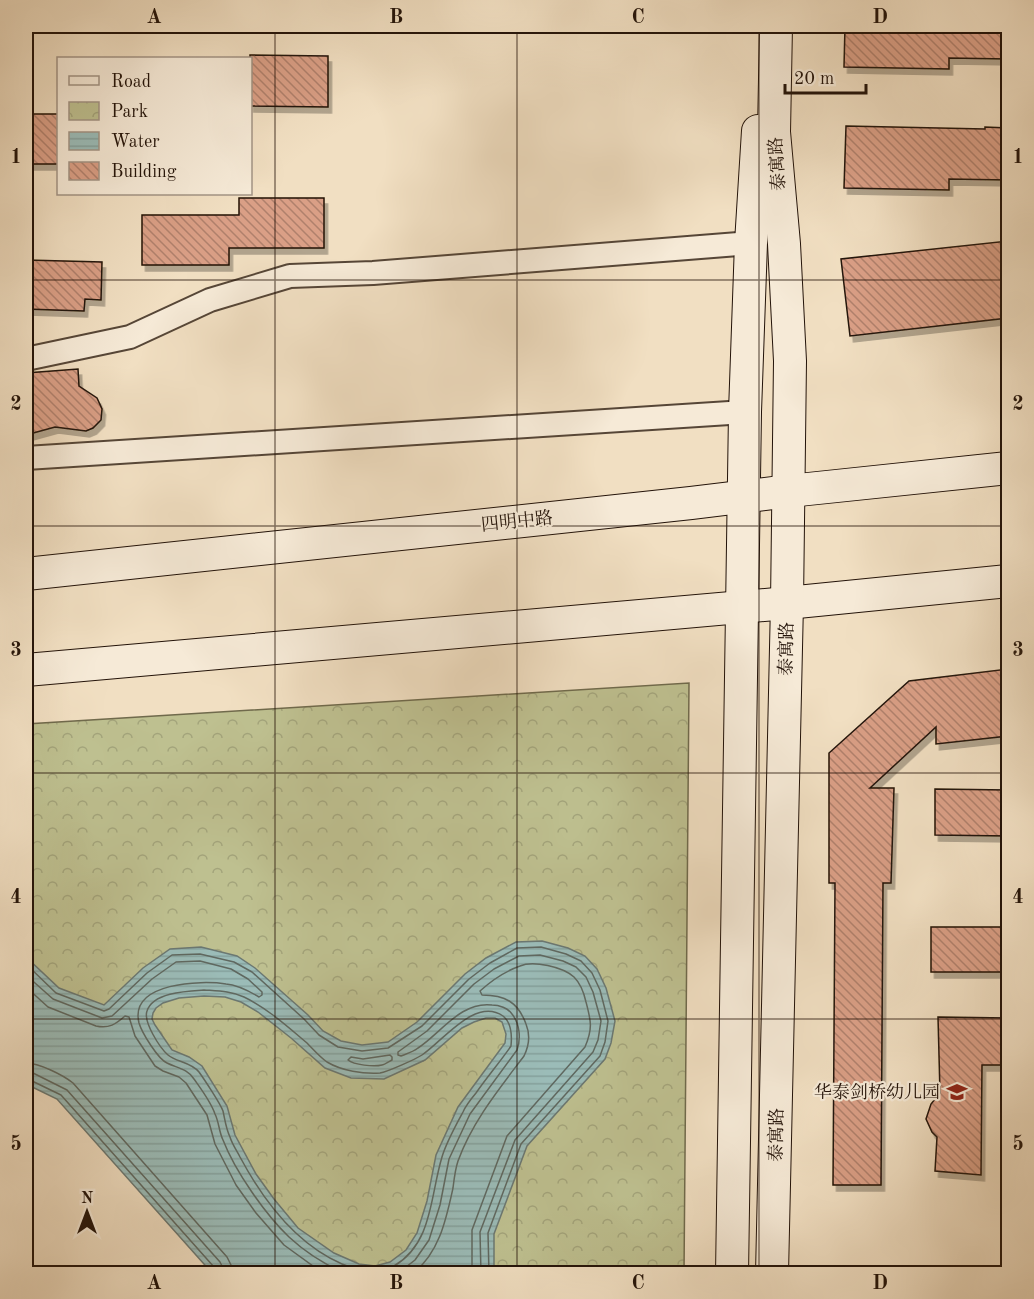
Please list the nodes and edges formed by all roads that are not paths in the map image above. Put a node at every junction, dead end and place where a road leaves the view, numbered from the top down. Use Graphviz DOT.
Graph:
graph roads {
  1 [pos="760,26"];
  2 [pos="776,26"];
  3 [pos="751,243"];
  4 [pos="26,359"];
  5 [pos="746,412"];
  6 [pos="26,458"];
  7 [pos="1008,468"];
  8 [pos="789,491"];
  9 [pos="744,497"];
  10 [pos="26,574"];
  11 [pos="1008,581"];
  12 [pos="787,603"];
  13 [pos="742,607"];
  14 [pos="26,670"];
  15 [pos="732,1274"];
  16 [pos="772,1274"];
  1 -- 3 [label="main road, 泰寓路"];
  2 -- 8 [label="main road, 泰寓路"];
  3 -- 4 [label="street"];
  3 -- 5 [label="main road, 泰寓路"];
  5 -- 6 [label="street"];
  5 -- 9 [label="main road, 泰寓路"];
  7 -- 8 [label="main road, 四明中路"];
  8 -- 9 [label="main road, 四明中路"];
  8 -- 12 [label="main road, 泰寓路"];
  9 -- 10 [label="main road, 四明中路"];
  9 -- 13 [label="main road, 泰寓路"];
  11 -- 12 [label="main road"];
  12 -- 13 [label="main road"];
  12 -- 16 [label="main road, 泰寓路"];
  13 -- 14 [label="main road"];
  13 -- 15 [label="main road, 泰寓路"];
}
